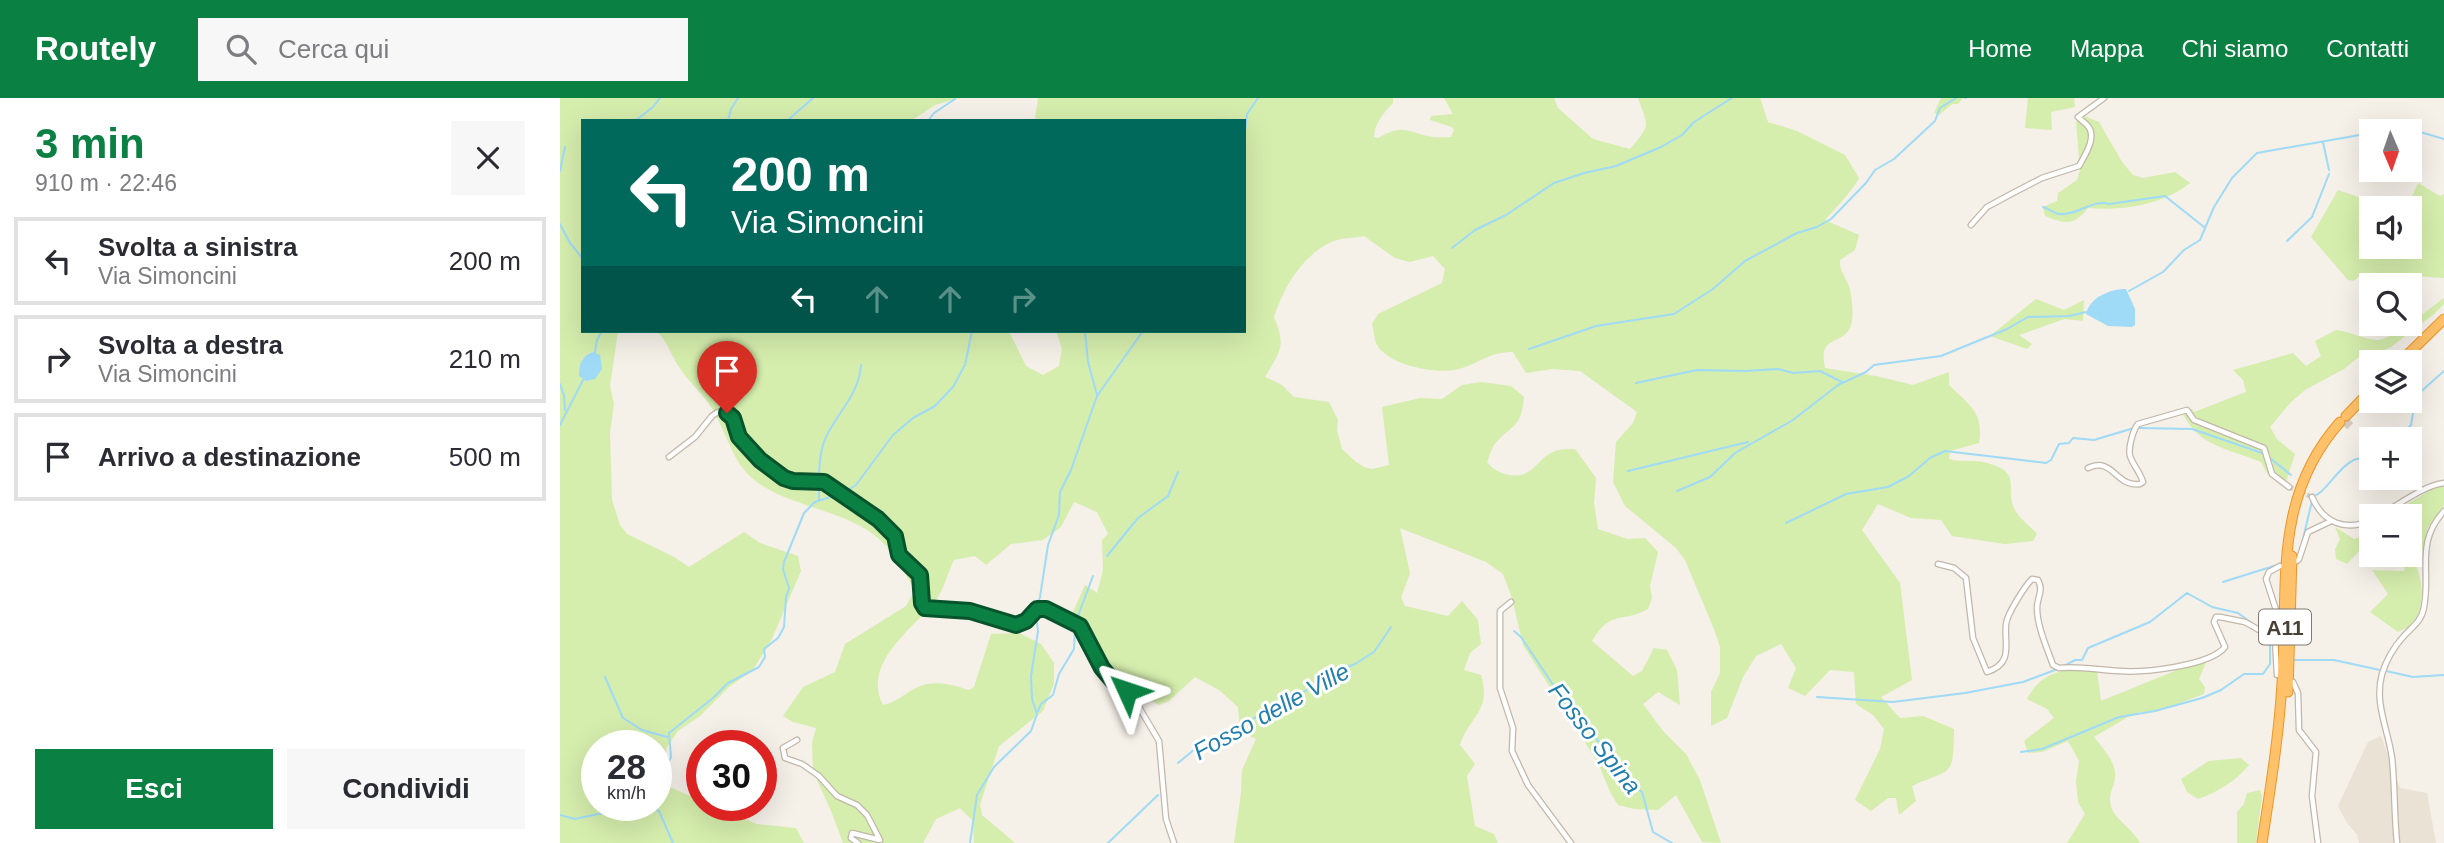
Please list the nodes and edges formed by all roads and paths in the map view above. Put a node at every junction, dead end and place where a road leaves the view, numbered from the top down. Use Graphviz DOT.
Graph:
graph roads {
  1 [pos="2104,98"];
  2 [pos="1971,225"];
  3 [pos="2444,319"];
  4 [pos="2444,327"];
  5 [pos="2412,350"];
  6 [pos="2420,350"];
  7 [pos="2359,404"];
  8 [pos="2359,409"];
  9 [pos="2345,421"];
  10 [pos="669,457"];
  11 [pos="2088,468"];
  12 [pos="2444,483"];
  13 [pos="2289,486"];
  14 [pos="2312,497"];
  15 [pos="2400,504"];
  16 [pos="2444,511"];
  17 [pos="2332,521"];
  18 [pos="2359,524"];
  19 [pos="2297,561"];
  20 [pos="1938,564"];
  21 [pos="2280,566"];
  22 [pos="1511,602"];
  23 [pos="2275,639"];
  24 [pos="2277,674"];
  25 [pos="2293,682"];
  26 [pos="797,740"];
  27 [pos="858,843"];
  28 [pos="1174,843"];
  29 [pos="1571,843"];
  30 [pos="2262,843"];
  31 [pos="2268,843"];
  32 [pos="2318,843"];
  33 [pos="2397,843"];
  1 -- 2 [label="street"];
  3 -- 5 [label="highway"];
  4 -- 6 [label="highway"];
  7 -- 9 [label="highway, A11"];
  8 -- 9 [label="highway, A11"];
  9 -- 30 [label="highway, A11"];
  9 -- 31 [label="highway, A11"];
  10 -- 28 [label="street"];
  11 -- 13 [label="street"];
  12 -- 15 [label="street"];
  14 -- 17 [label="street"];
  16 -- 33 [label="street"];
  17 -- 18 [label="street"];
  17 -- 19 [label="street"];
  20 -- 23 [label="street"];
  21 -- 23 [label="street"];
  22 -- 29 [label="street"];
  23 -- 24 [label="street"];
  25 -- 32 [label="street"];
  26 -- 27 [label="street"];
}
